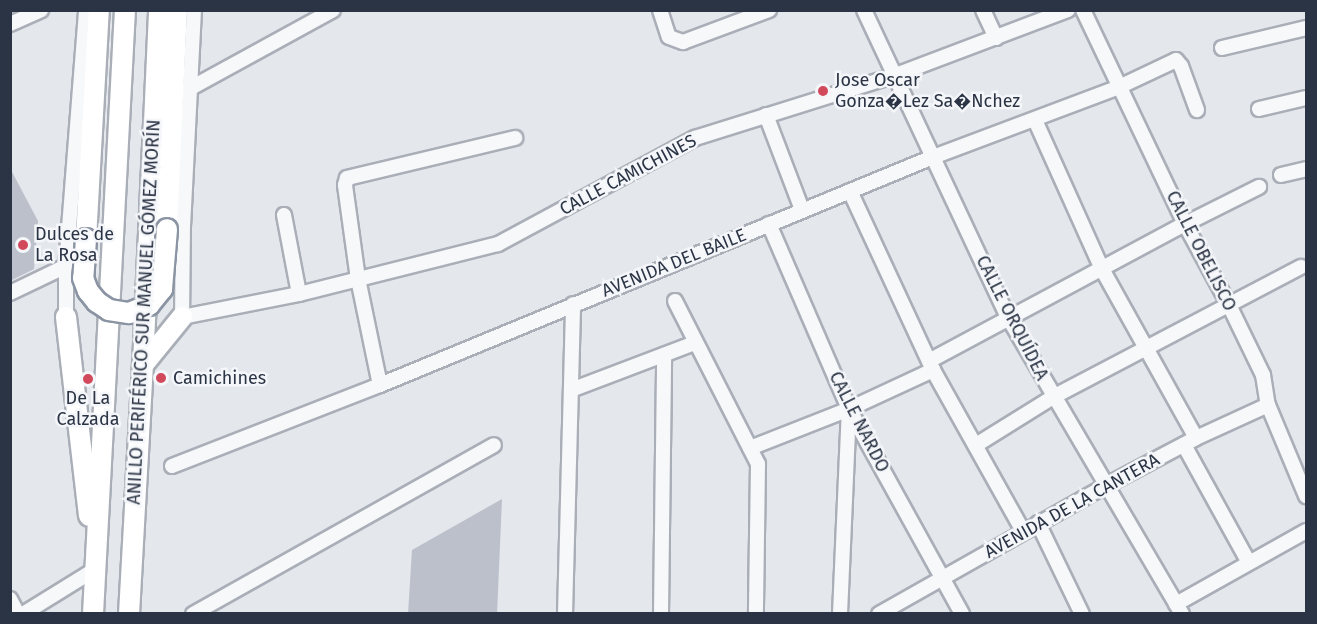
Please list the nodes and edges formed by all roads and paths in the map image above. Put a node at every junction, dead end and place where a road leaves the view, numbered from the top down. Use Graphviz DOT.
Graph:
graph roads {
  1 [pos="41,10"];
  2 [pos="86,10"];
  3 [pos="99,10"];
  4 [pos="125,10"];
  5 [pos="159,10"];
  6 [pos="177,10"];
  7 [pos="194,10"];
  8 [pos="333,10"];
  9 [pos="660,10"];
  10 [pos="769,10"];
  11 [pos="864,10"];
  12 [pos="983,10"];
  13 [pos="1068,10"];
  14 [pos="1083,10"];
  15 [pos="10,24"];
  16 [pos="1306,28"];
  17 [pos="996,38"];
  18 [pos="1222,48"];
  19 [pos="893,76"];
  20 [pos="1119,87"];
  21 [pos="189,88"];
  22 [pos="1306,98"];
  23 [pos="1197,110"];
  24 [pos="1259,110"];
  25 [pos="766,115"];
  26 [pos="1035,120"];
  27 [pos="515,138"];
  28 [pos="933,157"];
  29 [pos="1306,169"];
  30 [pos="1281,175"];
  31 [pos="1259,187"];
  32 [pos="850,191"];
  33 [pos="802,210"];
  34 [pos="284,215"];
  35 [pos="769,224"];
  36 [pos="1185,224"];
  37 [pos="66,266"];
  38 [pos="1301,267"];
  39 [pos="1102,269"];
  40 [pos="358,279"];
  41 [pos="10,293"];
  42 [pos="298,294"];
  43 [pos="675,301"];
  44 [pos="573,304"];
  45 [pos="1229,305"];
  46 [pos="66,317"];
  47 [pos="182,318"];
  48 [pos="1009,319"];
  49 [pos="695,343"];
  50 [pos="1144,347"];
  51 [pos="664,355"];
  52 [pos="143,365"];
  53 [pos="931,365"];
  54 [pos="380,385"];
  55 [pos="571,390"];
  56 [pos="1053,397"];
  57 [pos="1268,405"];
  58 [pos="849,409"];
  59 [pos="1190,441"];
  60 [pos="976,445"];
  61 [pos="495,446"];
  62 [pos="750,448"];
  63 [pos="172,466"];
  64 [pos="1105,486"];
  65 [pos="1306,496"];
  66 [pos="1038,523"];
  67 [pos="1023,531"];
  68 [pos="1306,531"];
  69 [pos="1248,561"];
  70 [pos="96,569"];
  71 [pos="944,578"];
  72 [pos="10,599"];
  73 [pos="1179,609"];
  74 [pos="18,614"];
  75 [pos="24,614"];
  76 [pos="93,614"];
  77 [pos="129,614"];
  78 [pos="193,614"];
  79 [pos="565,614"];
  80 [pos="661,614"];
  81 [pos="756,614"];
  82 [pos="840,614"];
  83 [pos="879,614"];
  84 [pos="962,614"];
  85 [pos="1082,614"];
  1 -- 15 [label="street"];
  2 -- 37 [label="street"];
  3 -- 6 [label="highway, bridge"];
  4 -- 70 [label="highway, ANILLO PERIFÉRICO SUR MANUEL GÓMEZ MORÍN"];
  5 -- 52 [label="highway, ANILLO PERIFÉRICO SUR MANUEL GÓMEZ MORÍN"];
  7 -- 21 [label="street"];
  8 -- 21 [label="street"];
  9 -- 10 [label="street"];
  11 -- 19 [label="street, CALLE ORQUÍDEA"];
  12 -- 17 [label="street"];
  13 -- 17 [label="street, CALLE CAMICHINES"];
  14 -- 20 [label="street, CALLE OBELISCO"];
  16 -- 18 [label="street"];
  17 -- 19 [label="street, CALLE CAMICHINES"];
  19 -- 25 [label="street, CALLE CAMICHINES"];
  19 -- 28 [label="street, CALLE ORQUÍDEA"];
  20 -- 23 [label="street, AVENIDA DEL BAILE"];
  20 -- 26 [label="street, AVENIDA DEL BAILE"];
  20 -- 36 [label="street, CALLE OBELISCO"];
  21 -- 47 [label="street"];
  22 -- 24 [label="street"];
  25 -- 33 [label="street"];
  25 -- 40 [label="street, CALLE CAMICHINES"];
  26 -- 28 [label="street, AVENIDA DEL BAILE"];
  26 -- 39 [label="street"];
  27 -- 40 [label="street"];
  28 -- 32 [label="street, AVENIDA DEL BAILE"];
  28 -- 48 [label="street, CALLE ORQUÍDEA"];
  29 -- 30 [label="street"];
  31 -- 36 [label="street"];
  32 -- 33 [label="street, AVENIDA DEL BAILE"];
  32 -- 53 [label="street"];
  33 -- 35 [label="street, AVENIDA DEL BAILE"];
  34 -- 42 [label="street"];
  35 -- 44 [label="street, AVENIDA DEL BAILE"];
  35 -- 58 [label="street, CALLE NARDO"];
  36 -- 39 [label="street"];
  36 -- 45 [label="street, CALLE OBELISCO"];
  37 -- 41 [label="street"];
  37 -- 46 [label="street"];
  38 -- 45 [label="street"];
  39 -- 48 [label="street"];
  39 -- 50 [label="street"];
  40 -- 42 [label="street, CALLE CAMICHINES"];
  40 -- 54 [label="street"];
  42 -- 47 [label="street, CALLE CAMICHINES"];
  43 -- 49 [label="street"];
  44 -- 54 [label="street, AVENIDA DEL BAILE"];
  44 -- 55 [label="street"];
  45 -- 50 [label="street"];
  45 -- 57 [label="street, CALLE OBELISCO"];
  46 -- 70 [label="highway"];
  47 -- 52 [label="highway"];
  48 -- 53 [label="street"];
  48 -- 56 [label="street, CALLE ORQUÍDEA"];
  49 -- 51 [label="street"];
  49 -- 62 [label="street"];
  50 -- 56 [label="street"];
  50 -- 59 [label="street"];
  51 -- 55 [label="street"];
  51 -- 80 [label="street"];
  52 -- 77 [label="highway, ANILLO PERIFÉRICO SUR MANUEL GÓMEZ MORÍN"];
  53 -- 58 [label="street"];
  53 -- 60 [label="street"];
  54 -- 63 [label="street, AVENIDA DEL BAILE"];
  55 -- 79 [label="street"];
  56 -- 60 [label="street"];
  56 -- 64 [label="street, CALLE ORQUÍDEA"];
  57 -- 59 [label="street, AVENIDA DE LA CANTERA"];
  57 -- 65 [label="street, CALLE OBELISCO"];
  58 -- 62 [label="street"];
  58 -- 71 [label="street, CALLE NARDO"];
  58 -- 82 [label="street"];
  59 -- 64 [label="street, AVENIDA DE LA CANTERA"];
  59 -- 69 [label="street"];
  60 -- 67 [label="street"];
  61 -- 78 [label="street"];
  62 -- 81 [label="street"];
  64 -- 66 [label="street, AVENIDA DE LA CANTERA"];
  64 -- 73 [label="street, CALLE ORQUÍDEA"];
  66 -- 67 [label="street, AVENIDA DE LA CANTERA"];
  66 -- 85 [label="street"];
  67 -- 71 [label="street, AVENIDA DE LA CANTERA"];
  68 -- 69 [label="street"];
  69 -- 73 [label="street"];
  70 -- 75 [label="street"];
  70 -- 76 [label="highway, ANILLO PERIFÉRICO SUR MANUEL GÓMEZ MORÍN"];
  71 -- 83 [label="street, AVENIDA DE LA CANTERA"];
  71 -- 84 [label="street, CALLE NARDO"];
  72 -- 74 [label="street"];
}
